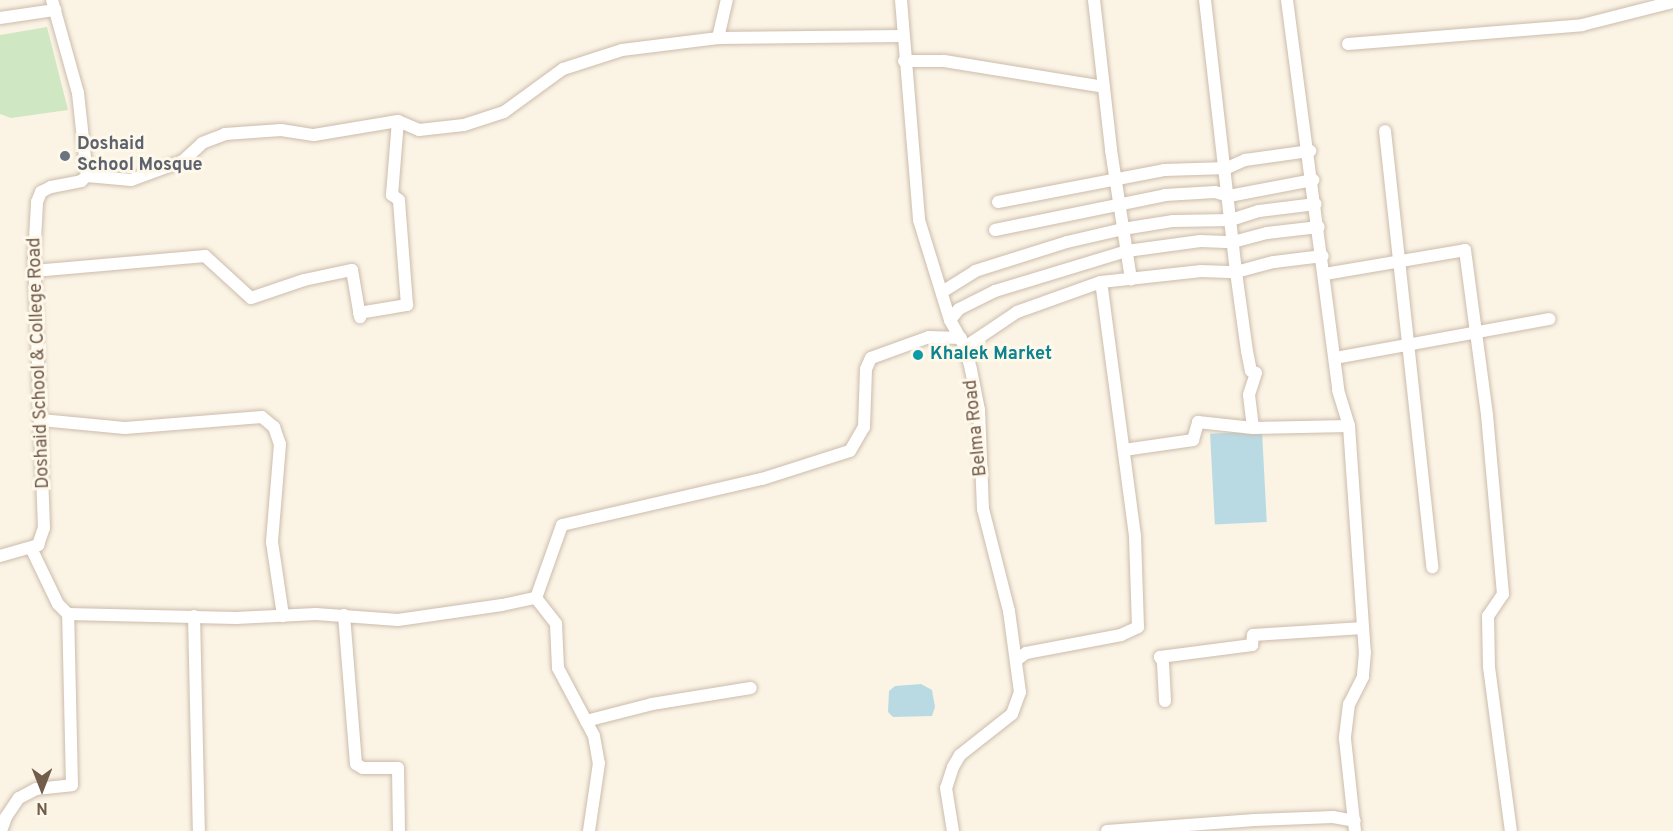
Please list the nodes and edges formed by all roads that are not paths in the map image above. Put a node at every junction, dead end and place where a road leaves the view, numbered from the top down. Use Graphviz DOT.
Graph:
graph roads {
  1 [pos="727,0"];
  2 [pos="901,0"];
  3 [pos="1094,0"];
  4 [pos="1205,0"];
  5 [pos="1287,0"];
  6 [pos="1673,2"];
  7 [pos="53,5"];
  8 [pos="0,18"];
  9 [pos="902,36"];
  10 [pos="718,38"];
  11 [pos="1348,44"];
  12 [pos="904,61"];
  13 [pos="1104,87"];
  14 [pos="398,121"];
  15 [pos="1385,131"];
  16 [pos="1310,151"];
  17 [pos="1227,168"];
  18 [pos="87,176"];
  19 [pos="1115,180"];
  20 [pos="1313,180"];
  21 [pos="1229,196"];
  22 [pos="998,202"];
  23 [pos="1316,204"];
  24 [pos="1119,205"];
  25 [pos="1231,220"];
  26 [pos="1319,227"];
  27 [pos="1123,229"];
  28 [pos="995,230"];
  29 [pos="1233,242"];
  30 [pos="1127,251"];
  31 [pos="1323,256"];
  32 [pos="1398,261"];
  33 [pos="34,271"];
  34 [pos="1236,272"];
  35 [pos="1325,274"];
  36 [pos="1131,279"];
  37 [pos="1101,282"];
  38 [pos="942,292"];
  39 [pos="1550,319"];
  40 [pos="950,320"];
  41 [pos="1476,335"];
  42 [pos="963,342"];
  43 [pos="1407,345"];
  44 [pos="1335,358"];
  45 [pos="40,420"];
  46 [pos="1349,426"];
  47 [pos="1253,428"];
  48 [pos="1124,450"];
  49 [pos="31,548"];
  50 [pos="0,556"];
  51 [pos="1432,567"];
  52 [pos="536,598"];
  53 [pos="68,614"];
  54 [pos="344,615"];
  55 [pos="194,616"];
  56 [pos="283,616"];
  57 [pos="1363,628"];
  58 [pos="1018,659"];
  59 [pos="751,688"];
  60 [pos="1165,700"];
  61 [pos="586,721"];
  62 [pos="1355,826"];
  63 [pos="2,831"];
  64 [pos="199,831"];
  65 [pos="399,831"];
  66 [pos="589,831"];
  67 [pos="953,831"];
  68 [pos="1107,831"];
  69 [pos="1511,831"];
  1 -- 10 [label="street"];
  2 -- 9 [label="street, Belma Road"];
  3 -- 13 [label="street"];
  4 -- 17 [label="street"];
  5 -- 16 [label="street"];
  6 -- 11 [label="street"];
  7 -- 8 [label="street"];
  7 -- 18 [label="street"];
  9 -- 10 [label="street"];
  9 -- 12 [label="street, Belma Road"];
  10 -- 14 [label="street"];
  12 -- 13 [label="street"];
  12 -- 38 [label="street, Belma Road"];
  13 -- 19 [label="street"];
  14 -- 18 [label="street"];
  14 -- 33 [label="street"];
  15 -- 32 [label="street"];
  16 -- 17 [label="street"];
  16 -- 20 [label="street"];
  17 -- 19 [label="street"];
  17 -- 21 [label="street"];
  18 -- 33 [label="street, Doshaid School & College Road"];
  19 -- 22 [label="street"];
  19 -- 24 [label="street"];
  20 -- 21 [label="street"];
  20 -- 23 [label="street"];
  21 -- 24 [label="street"];
  21 -- 25 [label="street"];
  23 -- 25 [label="street"];
  23 -- 26 [label="street"];
  24 -- 27 [label="street"];
  24 -- 28 [label="street"];
  25 -- 27 [label="street"];
  25 -- 29 [label="street"];
  26 -- 29 [label="street"];
  26 -- 31 [label="street"];
  27 -- 30 [label="street"];
  27 -- 38 [label="street"];
  29 -- 30 [label="street"];
  29 -- 34 [label="street"];
  30 -- 36 [label="street"];
  30 -- 40 [label="street"];
  31 -- 34 [label="street"];
  31 -- 35 [label="street"];
  32 -- 35 [label="street"];
  32 -- 41 [label="street"];
  32 -- 43 [label="street"];
  33 -- 45 [label="street, Doshaid School & College Road"];
  34 -- 36 [label="street"];
  34 -- 47 [label="street"];
  35 -- 44 [label="street"];
  36 -- 37 [label="street"];
  37 -- 42 [label="street"];
  37 -- 48 [label="street"];
  38 -- 40 [label="street, Belma Road"];
  39 -- 41 [label="street"];
  40 -- 42 [label="street, Belma Road"];
  41 -- 43 [label="street"];
  41 -- 69 [label="street"];
  42 -- 52 [label="street"];
  42 -- 58 [label="street, Belma Road"];
  43 -- 44 [label="street"];
  43 -- 51 [label="street"];
  44 -- 46 [label="street"];
  45 -- 49 [label="street, Doshaid School & College Road"];
  45 -- 56 [label="street"];
  46 -- 47 [label="street"];
  46 -- 57 [label="street"];
  47 -- 48 [label="street"];
  48 -- 58 [label="street"];
  49 -- 50 [label="street"];
  49 -- 53 [label="street"];
  52 -- 54 [label="street"];
  52 -- 61 [label="street"];
  53 -- 55 [label="street"];
  53 -- 63 [label="street"];
  54 -- 56 [label="street"];
  54 -- 65 [label="street"];
  55 -- 56 [label="street"];
  55 -- 64 [label="street"];
  57 -- 60 [label="street"];
  57 -- 62 [label="street"];
  58 -- 67 [label="street, Belma Road"];
  59 -- 61 [label="street"];
  61 -- 66 [label="street"];
  62 -- 68 [label="street"];
}
